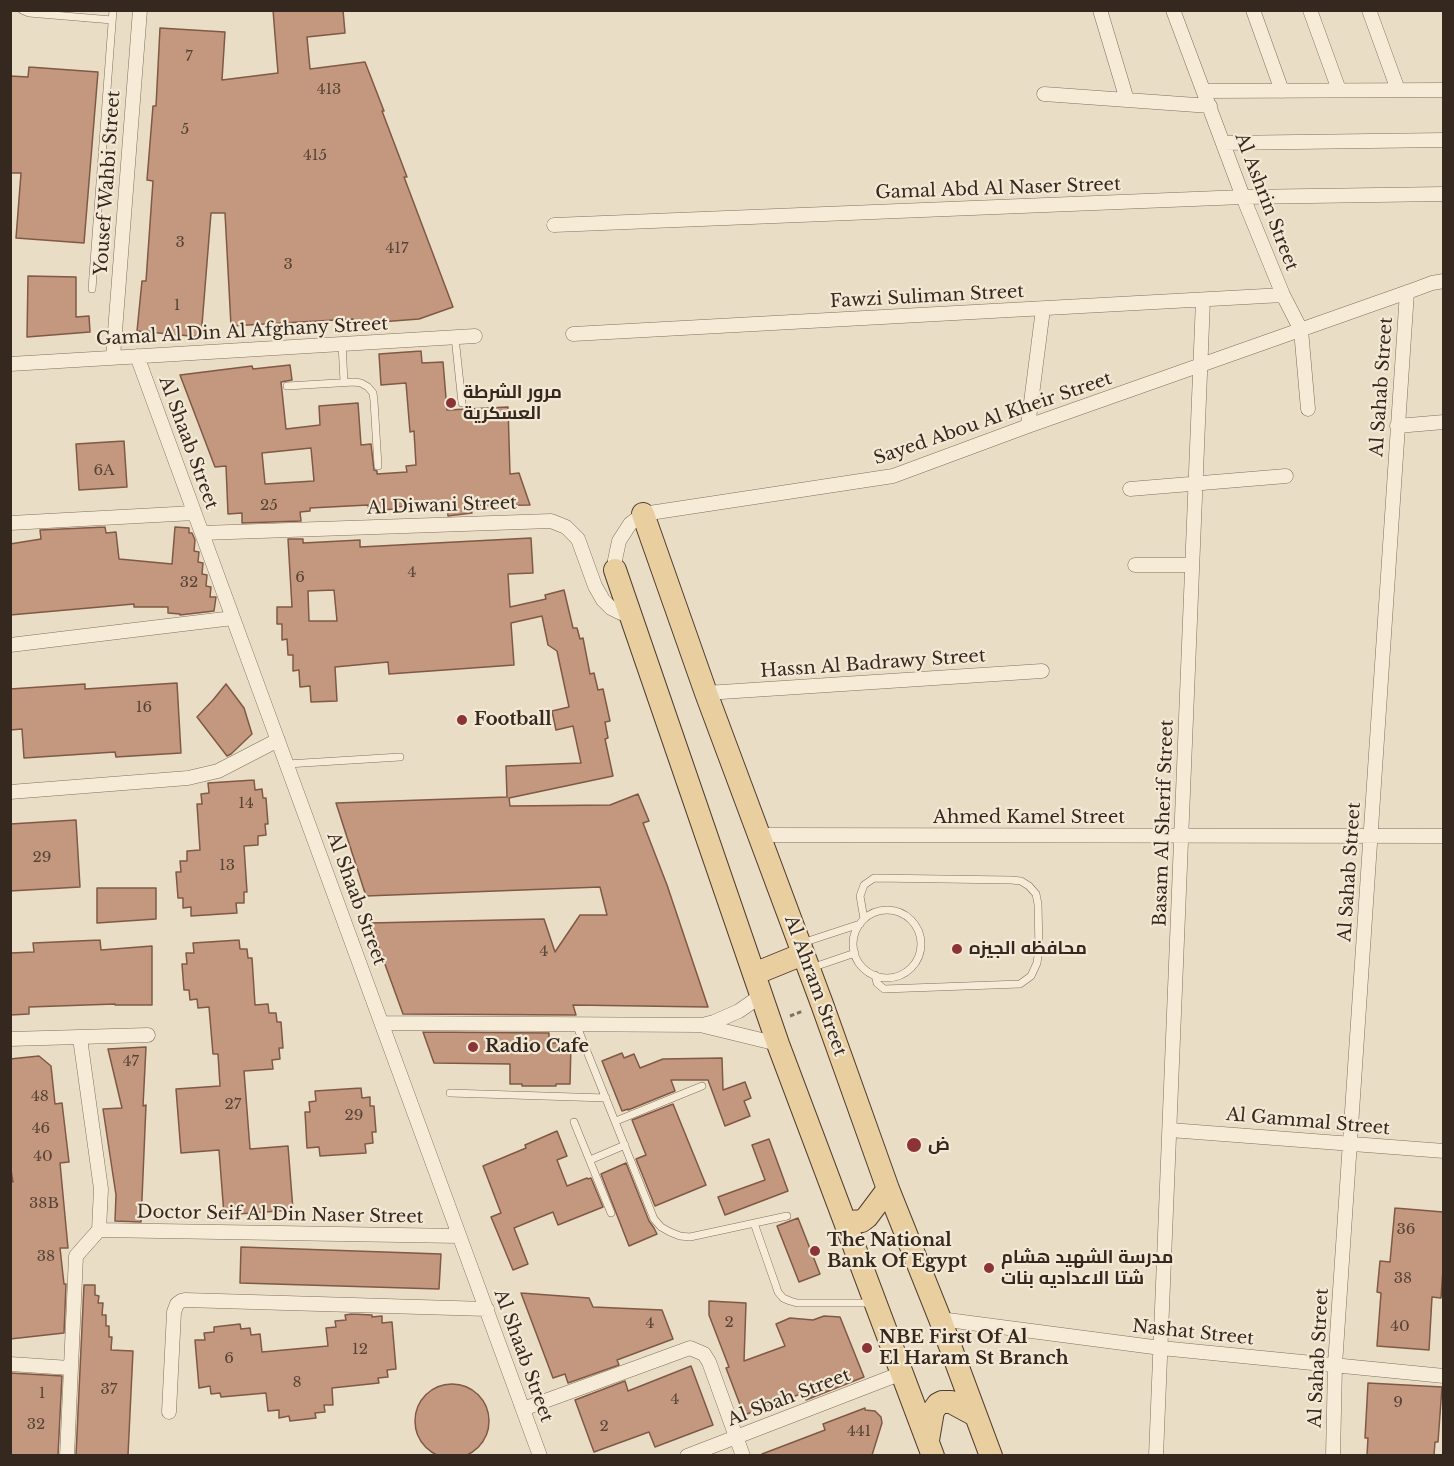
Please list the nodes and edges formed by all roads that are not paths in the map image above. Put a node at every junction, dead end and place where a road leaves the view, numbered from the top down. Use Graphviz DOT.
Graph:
graph roads {
  1 [pos="22,10"];
  2 [pos="113,10"];
  3 [pos="140,10"];
  4 [pos="1100,10"];
  5 [pos="1173,10"];
  6 [pos="1253,10"];
  7 [pos="1310,10"];
  8 [pos="1369,10"];
  9 [pos="112,20"];
  10 [pos="1282,90"];
  11 [pos="1339,90"];
  12 [pos="1398,90"];
  13 [pos="1443,90"];
  14 [pos="1204,91"];
  15 [pos="1044,94"];
  16 [pos="1127,100"];
  17 [pos="1210,106"];
  18 [pos="1443,140"];
  19 [pos="1223,143"];
  20 [pos="1443,194"];
  21 [pos="1243,197"];
  22 [pos="554,225"];
  23 [pos="1443,281"];
  24 [pos="92,289"];
  25 [pos="1407,292"];
  26 [pos="1283,295"];
  27 [pos="1203,300"];
  28 [pos="1043,309"];
  29 [pos="1301,330"];
  30 [pos="573,334"];
  31 [pos="475,336"];
  32 [pos="455,337"];
  33 [pos="342,344"];
  34 [pos="137,356"];
  35 [pos="113,357"];
  36 [pos="10,364"];
  37 [pos="1200,366"];
  38 [pos="344,382"];
  39 [pos="287,386"];
  40 [pos="462,403"];
  41 [pos="1308,409"];
  42 [pos="1443,422"];
  43 [pos="1028,426"];
  44 [pos="1397,426"];
  45 [pos="378,466"];
  46 [pos="1286,476"];
  47 [pos="1195,483"];
  48 [pos="1130,489"];
  49 [pos="194,513"];
  50 [pos="643,514"];
  51 [pos="10,523"];
  52 [pos="202,533"];
  53 [pos="1135,564"];
  54 [pos="1192,565"];
  55 [pos="615,570"];
  56 [pos="631,615"];
  57 [pos="233,618"];
  58 [pos="10,645"];
  59 [pos="1042,671"];
  60 [pos="706,693"];
  61 [pos="278,740"];
  62 [pos="399,757"];
  63 [pos="287,764"];
  64 [pos="10,792"];
  65 [pos="759,836"];
  66 [pos="1181,836"];
  67 [pos="1370,836"];
  68 [pos="1443,836"];
  69 [pos="862,921"];
  70 [pos="855,953"];
  71 [pos="804,956"];
  72 [pos="754,974"];
  73 [pos="875,975"];
  74 [pos="762,995"];
  75 [pos="382,1023"];
  76 [pos="576,1024"];
  77 [pos="700,1026"];
  78 [pos="148,1035"];
  79 [pos="80,1038"];
  80 [pos="10,1039"];
  81 [pos="778,1044"];
  82 [pos="702,1086"];
  83 [pos="450,1093"];
  84 [pos="606,1098"];
  85 [pos="616,1121"];
  86 [pos="574,1122"];
  87 [pos="1170,1130"];
  88 [pos="1350,1144"];
  89 [pos="625,1145"];
  90 [pos="1443,1151"];
  91 [pos="590,1160"];
  92 [pos="888,1189"];
  93 [pos="611,1213"];
  94 [pos="787,1216"];
  95 [pos="845,1220"];
  96 [pos="754,1223"];
  97 [pos="99,1230"];
  98 [pos="459,1236"];
  99 [pos="876,1303"];
  100 [pos="487,1309"];
  101 [pos="940,1319"];
  102 [pos="1161,1348"];
  103 [pos="10,1364"];
  104 [pos="1335,1365"];
  105 [pos="70,1368"];
  106 [pos="902,1374"];
  107 [pos="1443,1376"];
  108 [pos="523,1409"];
  109 [pos="169,1412"];
  110 [pos="975,1415"];
  111 [pos="736,1437"];
  112 [pos="931,1448"];
  113 [pos="67,1455"];
  114 [pos="540,1455"];
  115 [pos="687,1455"];
  116 [pos="743,1455"];
  117 [pos="991,1455"];
  118 [pos="1156,1455"];
  119 [pos="1333,1455"];
  1 -- 9 [label="lane"];
  2 -- 9 [label="lane"];
  3 -- 35 [label="street, Yousef Wahbi Street"];
  4 -- 16 [label="street"];
  5 -- 14 [label="street, Al Ashrin Street"];
  6 -- 10 [label="street"];
  7 -- 11 [label="street"];
  8 -- 12 [label="street"];
  9 -- 24 [label="lane"];
  10 -- 11 [label="street"];
  10 -- 14 [label="street"];
  11 -- 12 [label="street"];
  12 -- 13 [label="street"];
  14 -- 17 [label="street, Al Ashrin Street"];
  15 -- 16 [label="street"];
  16 -- 17 [label="street"];
  17 -- 19 [label="street, Al Ashrin Street"];
  18 -- 19 [label="street"];
  19 -- 21 [label="street, Al Ashrin Street"];
  20 -- 21 [label="street, Gamal Abd Al Naser Street"];
  21 -- 22 [label="street, Gamal Abd Al Naser Street"];
  21 -- 26 [label="street, Al Ashrin Street"];
  23 -- 25 [label="street, Sayed Abou Al Kheir Street"];
  25 -- 29 [label="street, Sayed Abou Al Kheir Street"];
  25 -- 44 [label="street, Al Sahab Street"];
  26 -- 27 [label="street, Fawzi Suliman Street"];
  26 -- 29 [label="street, Al Ashrin Street"];
  27 -- 28 [label="street, Fawzi Suliman Street"];
  27 -- 37 [label="street, Basam Al Sherif Street"];
  28 -- 30 [label="street, Fawzi Suliman Street"];
  28 -- 43 [label="street"];
  29 -- 37 [label="street, Sayed Abou Al Kheir Street"];
  29 -- 41 [label="street, Al Ashrin Street"];
  31 -- 32 [label="street, Gamal Al Din Al Afghany Street"];
  32 -- 33 [label="street, Gamal Al Din Al Afghany Street"];
  32 -- 40 [label="lane"];
  33 -- 34 [label="street, Gamal Al Din Al Afghany Street"];
  33 -- 38 [label="lane"];
  34 -- 35 [label="street, Gamal Al Din Al Afghany Street"];
  34 -- 49 [label="street, Al Shaab Street"];
  35 -- 36 [label="street, Gamal Al Din Al Afghany Street"];
  37 -- 43 [label="street, Sayed Abou Al Kheir Street"];
  37 -- 47 [label="street, Basam Al Sherif Street"];
  38 -- 39 [label="lane"];
  38 -- 45 [label="lane"];
  42 -- 44 [label="street"];
  43 -- 50 [label="street, Sayed Abou Al Kheir Street"];
  44 -- 67 [label="street, Al Sahab Street"];
  46 -- 47 [label="street"];
  47 -- 48 [label="street"];
  47 -- 54 [label="street, Basam Al Sherif Street"];
  49 -- 51 [label="street"];
  49 -- 52 [label="street, Al Shaab Street"];
  50 -- 55 [label="street"];
  50 -- 60 [label="main road, Al Ahram Street"];
  52 -- 56 [label="street, Al Diwani Street"];
  52 -- 57 [label="street, Al Shaab Street"];
  53 -- 54 [label="street"];
  54 -- 66 [label="street, Basam Al Sherif Street"];
  55 -- 56 [label="main road"];
  56 -- 72 [label="main road"];
  57 -- 58 [label="street"];
  57 -- 61 [label="street, Al Shaab Street"];
  59 -- 60 [label="street, Hassn Al Badrawy Street"];
  60 -- 65 [label="main road, Al Ahram Street"];
  61 -- 63 [label="street, Al Shaab Street"];
  61 -- 64 [label="street"];
  62 -- 63 [label="lane"];
  63 -- 75 [label="street, Al Shaab Street"];
  65 -- 66 [label="street, Ahmed Kamel Street"];
  65 -- 71 [label="main road, Al Ahram Street"];
  66 -- 67 [label="street, Ahmed Kamel Street"];
  66 -- 87 [label="street, Basam Al Sherif Street"];
  67 -- 68 [label="street, Ahmed Kamel Street"];
  67 -- 88 [label="street, Al Sahab Street"];
  69 -- 70 [label="lane"];
  69 -- 71 [label="lane"];
  69 -- 73 [label="lane"];
  69 -- 73 [label="lane"];
  70 -- 71 [label="lane"];
  70 -- 73 [label="lane"];
  71 -- 72 [label="main road"];
  71 -- 92 [label="main road, Al Ahram Street"];
  72 -- 74 [label="main road"];
  74 -- 77 [label="street"];
  74 -- 81 [label="main road"];
  75 -- 76 [label="street"];
  75 -- 98 [label="street, Al Shaab Street"];
  76 -- 77 [label="street"];
  76 -- 84 [label="lane"];
  77 -- 81 [label="street"];
  78 -- 79 [label="street"];
  79 -- 80 [label="street"];
  79 -- 97 [label="street"];
  81 -- 95 [label="main road"];
  82 -- 85 [label="lane"];
  83 -- 84 [label="lane"];
  84 -- 85 [label="lane"];
  85 -- 89 [label="lane"];
  86 -- 91 [label="lane"];
  87 -- 88 [label="street, Al Gammal Street"];
  87 -- 102 [label="street, Basam Al Sherif Street"];
  88 -- 90 [label="street, Al Gammal Street"];
  88 -- 104 [label="street, Al Sahab Street"];
  89 -- 91 [label="lane"];
  89 -- 96 [label="lane"];
  91 -- 93 [label="lane"];
  92 -- 95 [label="main road"];
  92 -- 101 [label="main road, Al Ahram Street"];
  94 -- 96 [label="lane"];
  95 -- 99 [label="main road"];
  96 -- 99 [label="lane"];
  97 -- 98 [label="street, Doctor Seif Al Din Naser Street"];
  97 -- 105 [label="street"];
  98 -- 100 [label="street, Al Shaab Street"];
  99 -- 106 [label="main road"];
  100 -- 108 [label="street, Al Shaab Street"];
  100 -- 109 [label="street"];
  101 -- 102 [label="street, Nashat Street"];
  101 -- 110 [label="main road, Al Ahram Street"];
  102 -- 104 [label="street, Nashat Street"];
  102 -- 118 [label="street, Basam Al Sherif Street"];
  103 -- 105 [label="street"];
  104 -- 107 [label="street, Nashat Street"];
  104 -- 119 [label="street, Al Sahab Street"];
  105 -- 113 [label="street"];
  106 -- 111 [label="street, Al Sbah Street"];
  106 -- 112 [label="main road"];
  108 -- 111 [label="street"];
  108 -- 114 [label="street, Al Shaab Street"];
  110 -- 112 [label="main road"];
  110 -- 117 [label="main road, Al Ahram Street"];
  111 -- 115 [label="street, Al Sbah Street"];
  111 -- 116 [label="street"];
}
